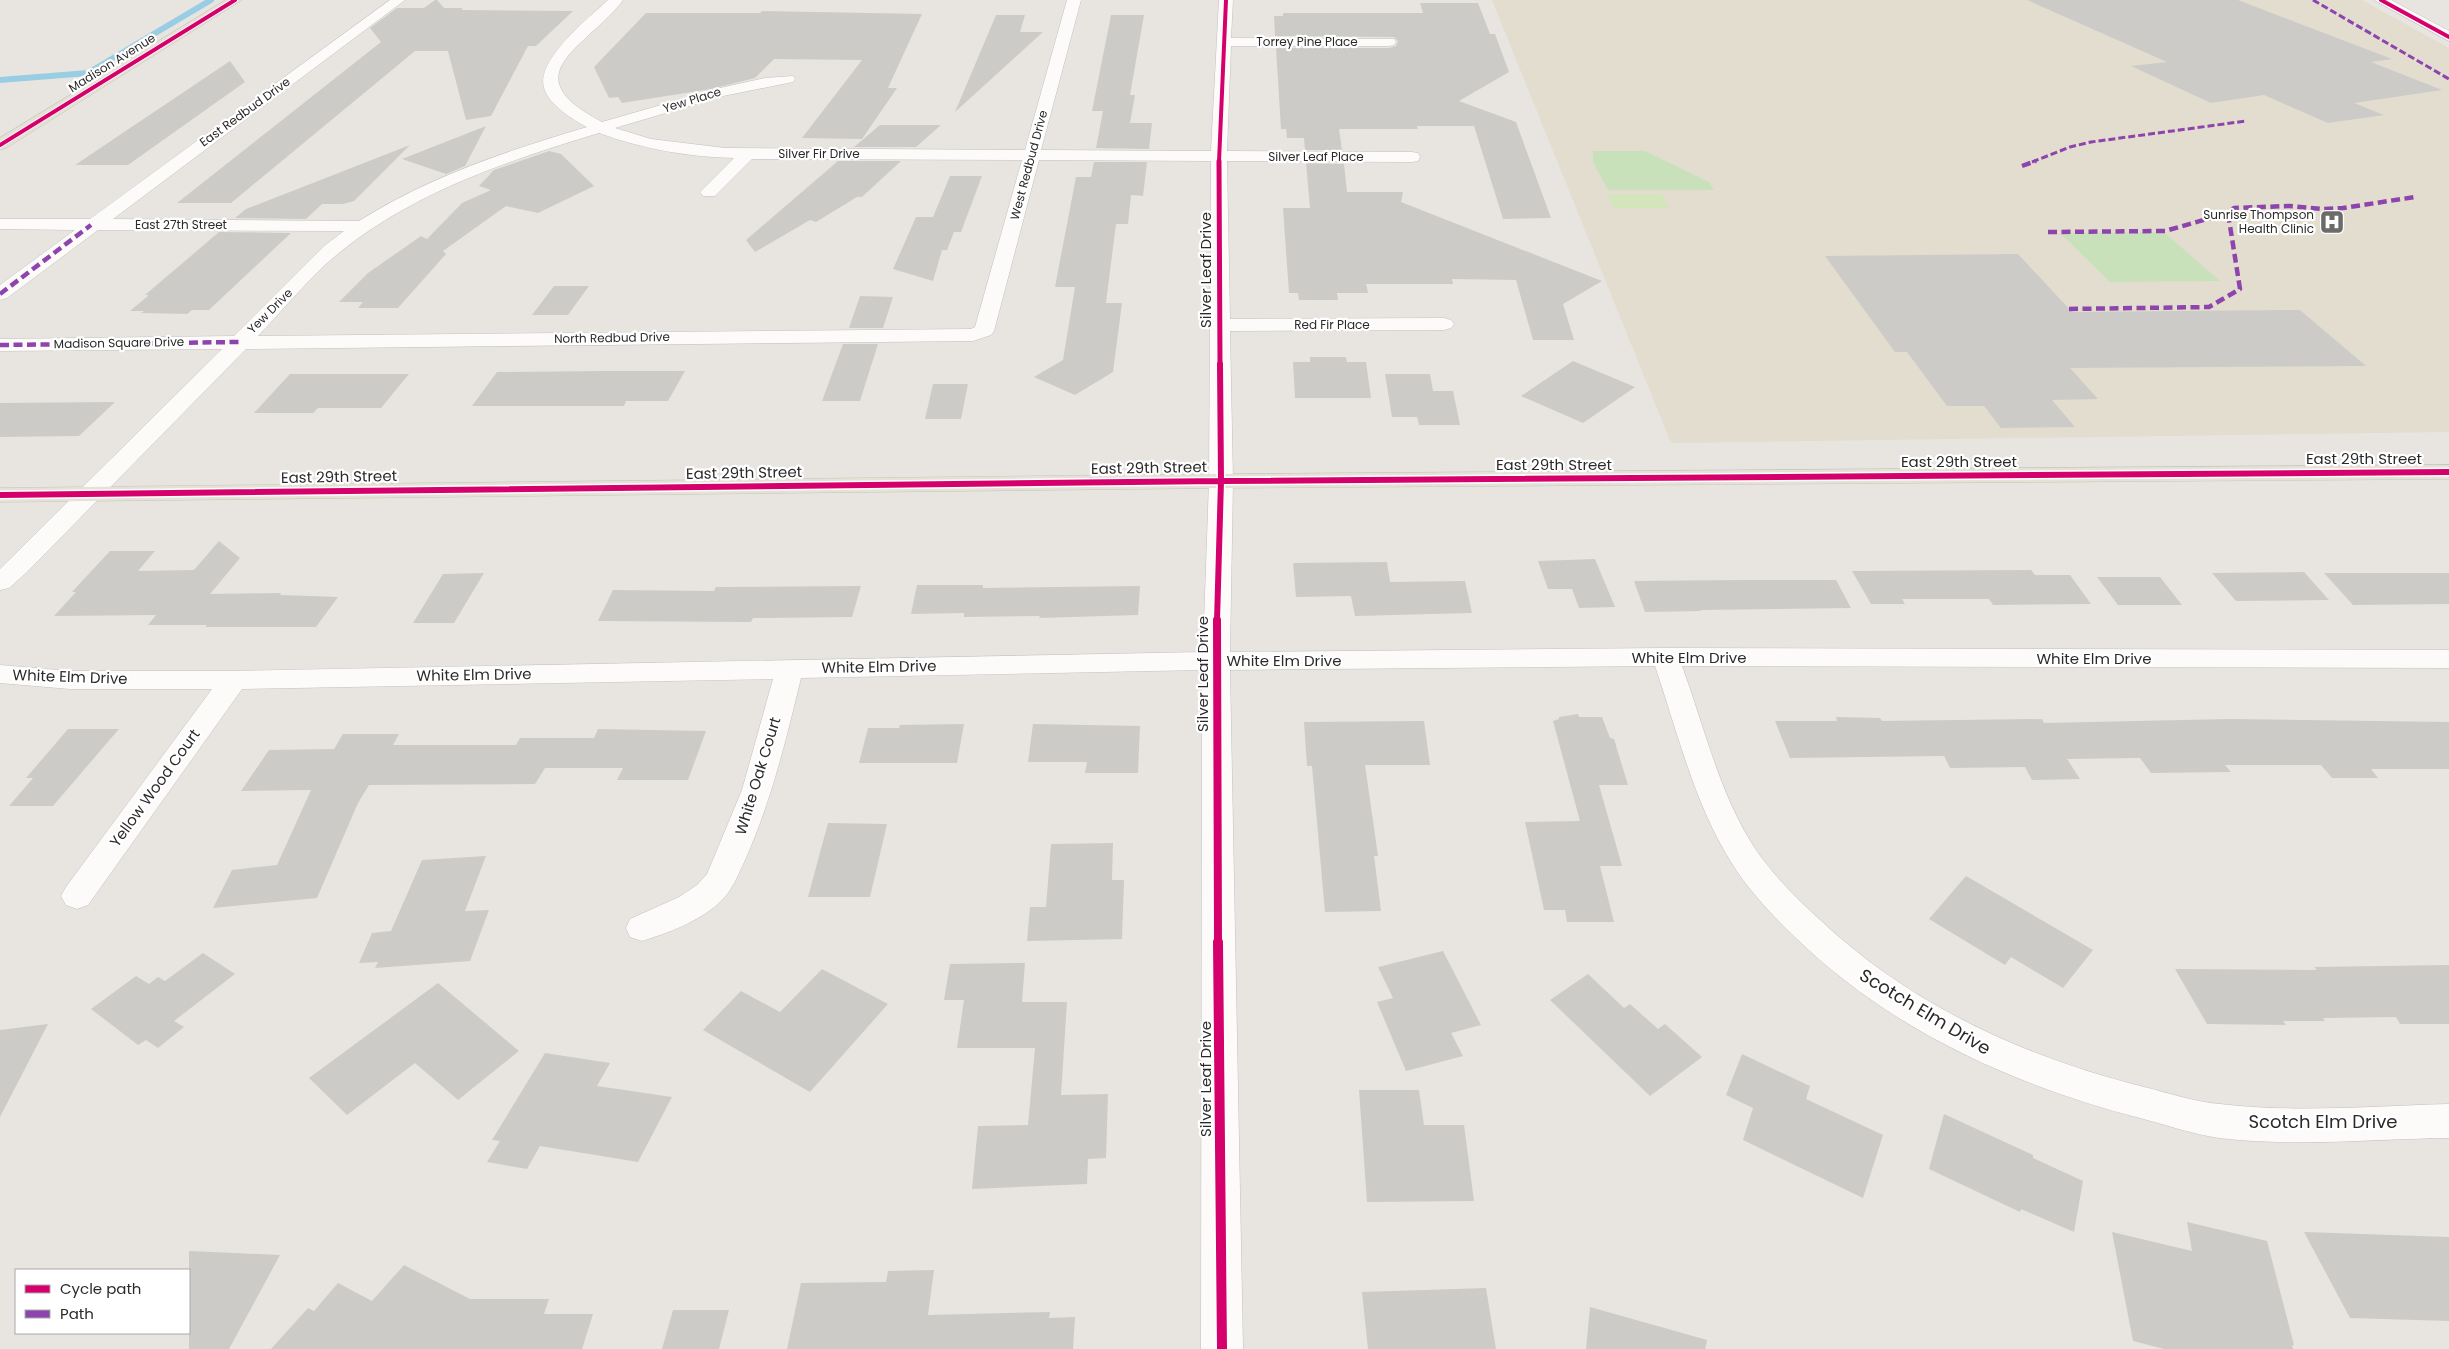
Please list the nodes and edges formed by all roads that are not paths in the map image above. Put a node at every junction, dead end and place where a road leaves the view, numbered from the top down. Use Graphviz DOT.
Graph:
graph roads {
  1 [pos="235,0"];
  2 [pos="398,0"];
  3 [pos="616,0"];
  4 [pos="1074,0"];
  5 [pos="1226,0"];
  6 [pos="2381,0"];
  7 [pos="2449,37"];
  8 [pos="1225,42"];
  9 [pos="1389,42"];
  10 [pos="788,78"];
  11 [pos="599,128"];
  12 [pos="0,145"];
  13 [pos="748,154"];
  14 [pos="1031,156"];
  15 [pos="1219,157"];
  16 [pos="1412,157"];
  17 [pos="709,192"];
  18 [pos="0,224"];
  19 [pos="92,225"];
  20 [pos="362,226"];
  21 [pos="0,294"];
  22 [pos="1444,324"];
  23 [pos="1220,325"];
  24 [pos="984,331"];
  25 [pos="239,342"];
  26 [pos="0,345"];
  27 [pos="2449,472"];
  28 [pos="1221,481"];
  29 [pos="91,494"];
  30 [pos="0,495"];
  31 [pos="0,582"];
  32 [pos="1665,657"];
  33 [pos="2449,659"];
  34 [pos="1216,661"];
  35 [pos="790,668"];
  36 [pos="0,674"];
  37 [pos="234,680"];
  38 [pos="77,896"];
  39 [pos="642,928"];
  40 [pos="2449,1122"];
  41 [pos="1222,1349"];
  1 -- 12 [label="main road, Madison Avenue"];
  2 -- 19 [label="street, East Redbud Drive"];
  3 -- 11 [label="street, Silver Fir Drive"];
  4 -- 14 [label="street, West Redbud Drive"];
  5 -- 8 [label="street, Silver Leaf Drive"];
  6 -- 7 [label="street"];
  8 -- 9 [label="street, Torrey Pine Place"];
  8 -- 15 [label="street, Silver Leaf Drive"];
  10 -- 11 [label="street, Yew Place"];
  11 -- 13 [label="street, Silver Fir Drive"];
  11 -- 20 [label="street, Yew Drive"];
  13 -- 14 [label="street, Silver Fir Drive"];
  13 -- 17 [label="street"];
  14 -- 15 [label="street, Silver Fir Drive"];
  14 -- 24 [label="street, West Redbud Drive"];
  15 -- 16 [label="street, Silver Leaf Place"];
  15 -- 23 [label="street, Silver Leaf Drive"];
  18 -- 19 [label="street, East 27th Street"];
  19 -- 20 [label="street, East 27th Street"];
  19 -- 21 [label="street"];
  20 -- 25 [label="street, Yew Drive"];
  22 -- 23 [label="street, Red Fir Place"];
  23 -- 28 [label="street, Silver Leaf Drive"];
  24 -- 25 [label="street, North Redbud Drive"];
  25 -- 26 [label="street, Madison Square Drive"];
  25 -- 29 [label="street, Yew Drive"];
  27 -- 28 [label="main road, East 29th Street"];
  28 -- 29 [label="main road, East 29th Street"];
  28 -- 34 [label="street, Silver Leaf Drive"];
  29 -- 30 [label="main road, East 29th Street"];
  29 -- 31 [label="street, Yew Drive"];
  32 -- 33 [label="street, White Elm Drive"];
  32 -- 34 [label="street, White Elm Drive"];
  32 -- 40 [label="street, Scotch Elm Drive"];
  34 -- 35 [label="street, White Elm Drive"];
  34 -- 41 [label="street, Silver Leaf Drive"];
  35 -- 37 [label="street, White Elm Drive"];
  35 -- 39 [label="street, White Oak Court"];
  36 -- 37 [label="street, White Elm Drive"];
  37 -- 38 [label="street, Yellow Wood Court"];
}
